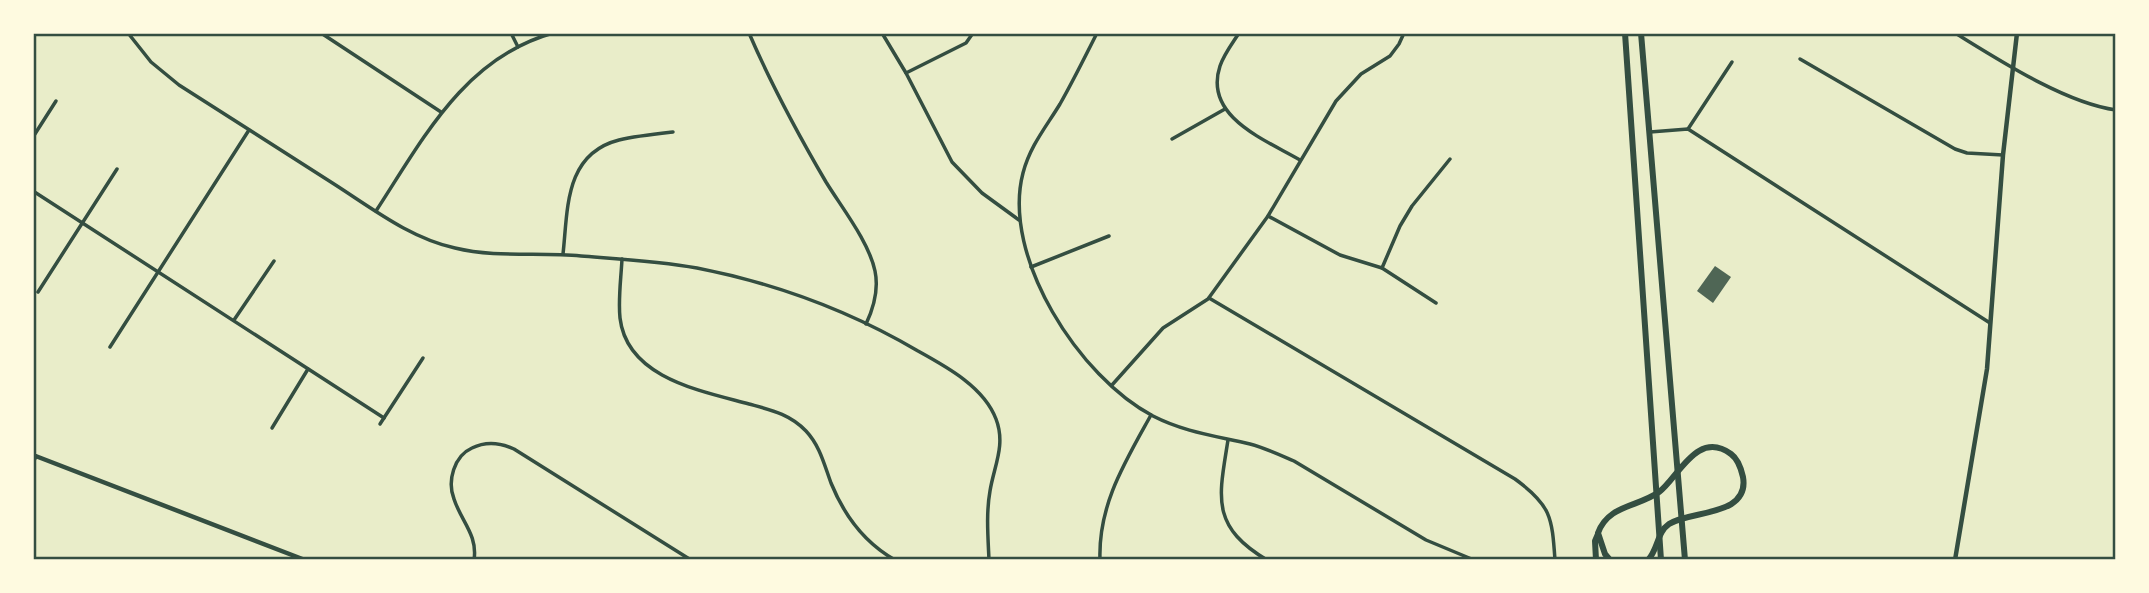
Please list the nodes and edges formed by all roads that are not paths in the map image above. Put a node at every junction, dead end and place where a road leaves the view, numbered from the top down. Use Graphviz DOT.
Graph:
graph roads {
  1 [pos="128,33"];
  2 [pos="321,33"];
  3 [pos="511,33"];
  4 [pos="553,33"];
  5 [pos="749,33"];
  6 [pos="882,33"];
  7 [pos="973,33"];
  8 [pos="1097,33"];
  9 [pos="1239,33"];
  10 [pos="1404,33"];
  11 [pos="1625,33"];
  12 [pos="1641,33"];
  13 [pos="1955,33"];
  14 [pos="2017,33"];
  15 [pos="518,47"];
  16 [pos="1800,59"];
  17 [pos="1732,62"];
  18 [pos="2014,69"];
  19 [pos="906,73"];
  20 [pos="56,101"];
  21 [pos="1225,109"];
  22 [pos="2116,110"];
  23 [pos="441,112"];
  24 [pos="1688,129"];
  25 [pos="249,130"];
  26 [pos="673,132"];
  27 [pos="1650,132"];
  28 [pos="33,137"];
  29 [pos="1172,139"];
  30 [pos="2004,155"];
  31 [pos="1450,159"];
  32 [pos="1300,160"];
  33 [pos="117,169"];
  34 [pos="33,191"];
  35 [pos="376,211"];
  36 [pos="1268,216"];
  37 [pos="1019,220"];
  38 [pos="83,224"];
  39 [pos="1109,236"];
  40 [pos="563,254"];
  41 [pos="622,259"];
  42 [pos="274,261"];
  43 [pos="1031,267"];
  44 [pos="1382,268"];
  45 [pos="159,272"];
  46 [pos="38,292"];
  47 [pos="1209,298"];
  48 [pos="1436,303"];
  49 [pos="234,320"];
  50 [pos="866,324"];
  51 [pos="1992,324"];
  52 [pos="110,347"];
  53 [pos="422,358"];
  54 [pos="308,369"];
  55 [pos="1112,385"];
  56 [pos="1151,415"];
  57 [pos="384,418"];
  58 [pos="380,424"];
  59 [pos="272,428"];
  60 [pos="1228,440"];
  61 [pos="35,455"];
  62 [pos="33,463"];
  63 [pos="1677,470"];
  64 [pos="1657,494"];
  65 [pos="1681,518"];
  66 [pos="1598,533"];
  67 [pos="1660,536"];
  68 [pos="284,551"];
  69 [pos="285,560"];
  70 [pos="305,560"];
  71 [pos="474,560"];
  72 [pos="691,560"];
  73 [pos="895,560"];
  74 [pos="989,560"];
  75 [pos="1100,560"];
  76 [pos="1267,560"];
  77 [pos="1474,560"];
  78 [pos="1555,560"];
  79 [pos="1595,560"];
  80 [pos="1610,560"];
  81 [pos="1648,560"];
  82 [pos="1661,560"];
  83 [pos="1685,560"];
  84 [pos="1955,560"];
  1 -- 25 [label="street"];
  2 -- 23 [label="street"];
  3 -- 15 [label="street"];
  4 -- 15 [label="street"];
  5 -- 50 [label="street"];
  6 -- 19 [label="street"];
  7 -- 19 [label="street"];
  8 -- 37 [label="street"];
  9 -- 21 [label="street"];
  10 -- 32 [label="street"];
  11 -- 64 [label="highway"];
  12 -- 27 [label="highway"];
  13 -- 18 [label="street"];
  14 -- 18 [label="street"];
  15 -- 23 [label="street"];
  16 -- 30 [label="street"];
  17 -- 24 [label="street"];
  18 -- 22 [label="street"];
  18 -- 30 [label="street"];
  19 -- 37 [label="street"];
  20 -- 28 [label="street"];
  21 -- 29 [label="street"];
  21 -- 32 [label="street"];
  23 -- 35 [label="street"];
  24 -- 27 [label="street"];
  24 -- 51 [label="street"];
  25 -- 35 [label="street"];
  25 -- 45 [label="street"];
  26 -- 40 [label="street"];
  27 -- 63 [label="highway"];
  30 -- 51 [label="street"];
  31 -- 44 [label="street"];
  32 -- 36 [label="street"];
  33 -- 38 [label="street"];
  34 -- 38 [label="street"];
  35 -- 40 [label="street"];
  36 -- 44 [label="street"];
  36 -- 47 [label="street"];
  37 -- 43 [label="street"];
  38 -- 45 [label="street"];
  38 -- 46 [label="street"];
  39 -- 43 [label="street"];
  40 -- 41 [label="street"];
  41 -- 50 [label="street"];
  41 -- 73 [label="street"];
  42 -- 49 [label="street"];
  43 -- 55 [label="street"];
  44 -- 48 [label="street"];
  45 -- 49 [label="street"];
  45 -- 52 [label="street"];
  47 -- 55 [label="street"];
  47 -- 78 [label="street"];
  49 -- 54 [label="street"];
  50 -- 74 [label="street"];
  51 -- 84 [label="street"];
  53 -- 57 [label="street"];
  54 -- 57 [label="street"];
  54 -- 59 [label="street"];
  55 -- 56 [label="street"];
  56 -- 60 [label="street"];
  56 -- 75 [label="street"];
  57 -- 58 [label="street"];
  60 -- 76 [label="street"];
  60 -- 77 [label="street"];
  61 -- 62 [label="street"];
  61 -- 68 [label="street"];
  63 -- 64 [label="highway"];
  63 -- 65 [label="highway"];
  63 -- 65 [label="highway"];
  64 -- 66 [label="highway"];
  64 -- 67 [label="highway"];
  65 -- 67 [label="highway"];
  65 -- 83 [label="highway"];
  66 -- 79 [label="highway"];
  66 -- 80 [label="highway"];
  67 -- 81 [label="highway"];
  67 -- 82 [label="highway"];
  68 -- 69 [label="street"];
  68 -- 70 [label="street"];
  71 -- 72 [label="street"];
}
